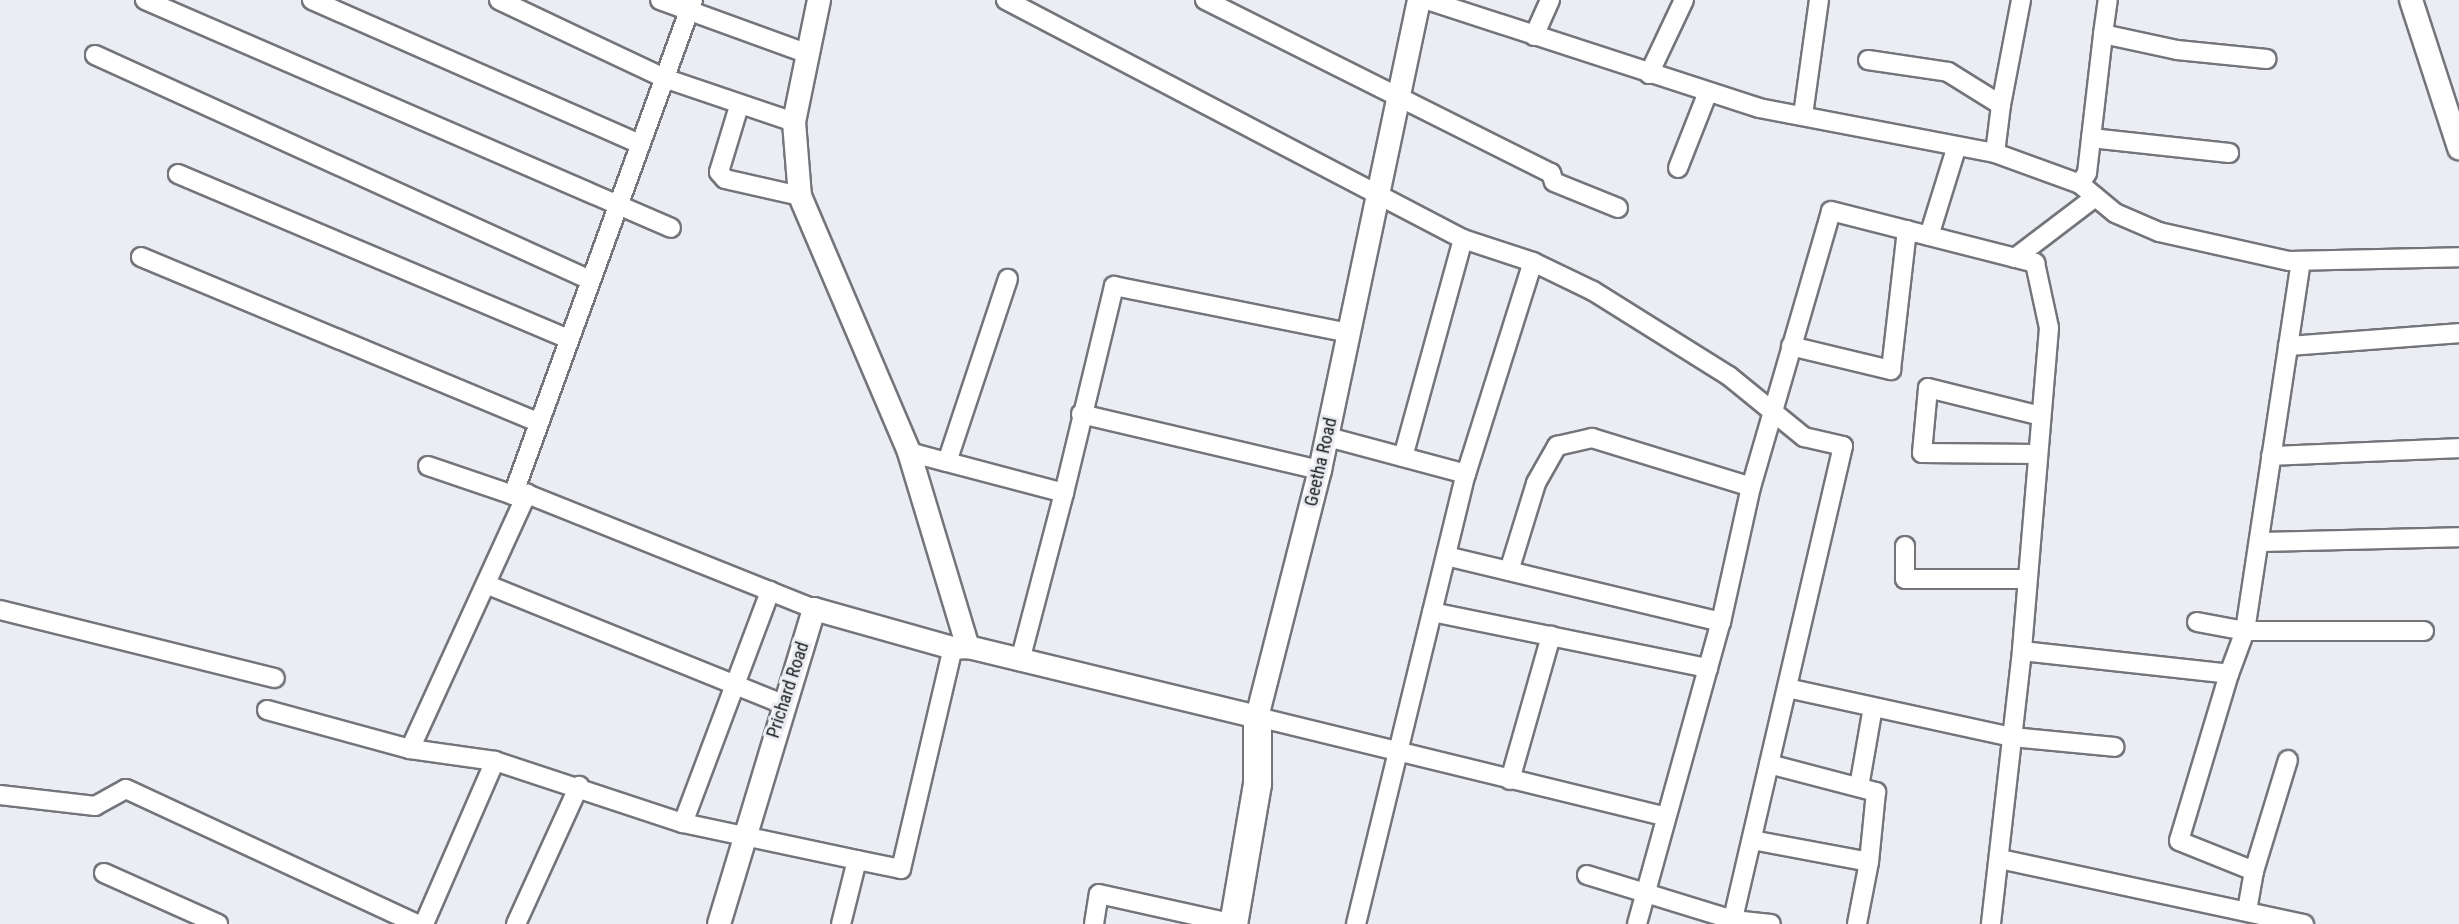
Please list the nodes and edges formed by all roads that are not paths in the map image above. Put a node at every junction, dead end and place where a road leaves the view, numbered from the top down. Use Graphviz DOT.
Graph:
graph roads {
  1 [pos="145,0"];
  2 [pos="312,0"];
  3 [pos="499,0"];
  4 [pos="660,0"];
  5 [pos="819,0"];
  6 [pos="1006,0"];
  7 [pos="1205,0"];
  8 [pos="1419,0"];
  9 [pos="1427,0"];
  10 [pos="1550,0"];
  11 [pos="1684,0"];
  12 [pos="1818,0"];
  13 [pos="2021,0"];
  14 [pos="2108,0"];
  15 [pos="2411,0"];
  16 [pos="691,6"];
  17 [pos="2103,34"];
  18 [pos="1534,36"];
  19 [pos="808,54"];
  20 [pos="96,55"];
  21 [pos="2267,58"];
  22 [pos="1868,60"];
  23 [pos="1649,74"];
  24 [pos="664,78"];
  25 [pos="1708,92"];
  26 [pos="1400,95"];
  27 [pos="2001,105"];
  28 [pos="739,106"];
  29 [pos="1803,115"];
  30 [pos="794,122"];
  31 [pos="2091,138"];
  32 [pos="640,144"];
  33 [pos="2459,147"];
  34 [pos="1956,148"];
  35 [pos="1995,153"];
  36 [pos="2229,153"];
  37 [pos="1678,168"];
  38 [pos="178,174"];
  39 [pos="2080,184"];
  40 [pos="1381,194"];
  41 [pos="800,196"];
  42 [pos="2095,197"];
  43 [pos="617,207"];
  44 [pos="1618,208"];
  45 [pos="671,228"];
  46 [pos="1907,230"];
  47 [pos="1929,236"];
  48 [pos="1463,239"];
  49 [pos="141,256"];
  50 [pos="2459,257"];
  51 [pos="2015,258"];
  52 [pos="2301,261"];
  53 [pos="1533,262"];
  54 [pos="1008,279"];
  55 [pos="590,280"];
  56 [pos="1350,333"];
  57 [pos="2459,333"];
  58 [pos="567,338"];
  59 [pos="1791,346"];
  60 [pos="2288,346"];
  61 [pos="1774,409"];
  62 [pos="1081,414"];
  63 [pos="2041,416"];
  64 [pos="538,422"];
  65 [pos="1328,437"];
  66 [pos="2459,448"];
  67 [pos="909,452"];
  68 [pos="2038,454"];
  69 [pos="2271,456"];
  70 [pos="1403,457"];
  71 [pos="947,462"];
  72 [pos="428,466"];
  73 [pos="1320,470"];
  74 [pos="1466,474"];
  75 [pos="1751,487"];
  76 [pos="1064,493"];
  77 [pos="520,495"];
  78 [pos="2459,537"];
  79 [pos="2260,542"];
  80 [pos="1905,546"];
  81 [pos="1446,556"];
  82 [pos="1509,571"];
  83 [pos="2027,579"];
  84 [pos="489,585"];
  85 [pos="770,591"];
  86 [pos="814,609"];
  87 [pos="0,610"];
  88 [pos="1432,612"];
  89 [pos="1720,622"];
  90 [pos="2197,622"];
  91 [pos="2246,631"];
  92 [pos="2424,632"];
  93 [pos="1551,636"];
  94 [pos="960,648"];
  95 [pos="2022,651"];
  96 [pos="1020,661"];
  97 [pos="1708,668"];
  98 [pos="2229,674"];
  99 [pos="275,678"];
  100 [pos="735,684"];
  101 [pos="1787,688"];
  102 [pos="783,704"];
  103 [pos="1874,707"];
  104 [pos="267,710"];
  105 [pos="1257,717"];
  106 [pos="2012,737"];
  107 [pos="2115,747"];
  108 [pos="410,749"];
  109 [pos="1395,752"];
  110 [pos="2288,760"];
  111 [pos="495,761"];
  112 [pos="1769,764"];
  113 [pos="1510,780"];
  114 [pos="579,786"];
  115 [pos="1859,788"];
  116 [pos="0,795"];
  117 [pos="1663,816"];
  118 [pos="683,823"];
  119 [pos="744,837"];
  120 [pos="1752,840"];
  121 [pos="2000,859"];
  122 [pos="857,860"];
  123 [pos="1869,862"];
  124 [pos="2254,871"];
  125 [pos="104,873"];
  126 [pos="1587,875"];
  127 [pos="1645,891"];
  128 [pos="2247,909"];
  129 [pos="1733,922"];
  130 [pos="2278,922"];
  131 [pos="218,924"];
  132 [pos="417,924"];
  133 [pos="424,924"];
  134 [pos="516,924"];
  135 [pos="719,924"];
  136 [pos="841,924"];
  137 [pos="1094,924"];
  138 [pos="1233,924"];
  139 [pos="1356,924"];
  140 [pos="1637,924"];
  141 [pos="1771,924"];
  142 [pos="1857,924"];
  143 [pos="1991,924"];
  144 [pos="2304,924"];
  1 -- 43 [label="street"];
  2 -- 32 [label="street"];
  3 -- 24 [label="street"];
  4 -- 16 [label="street"];
  5 -- 19 [label="street"];
  6 -- 40 [label="street"];
  7 -- 26 [label="street"];
  8 -- 26 [label="street, Geetha Road"];
  9 -- 18 [label="street"];
  10 -- 18 [label="street"];
  11 -- 23 [label="street"];
  12 -- 29 [label="street"];
  13 -- 27 [label="street"];
  14 -- 17 [label="street"];
  15 -- 33 [label="street"];
  16 -- 19 [label="street"];
  16 -- 24 [label="street"];
  17 -- 21 [label="street"];
  17 -- 31 [label="street"];
  18 -- 23 [label="street"];
  19 -- 30 [label="street"];
  20 -- 55 [label="street"];
  22 -- 27 [label="street"];
  23 -- 25 [label="street"];
  24 -- 28 [label="street"];
  24 -- 32 [label="street"];
  25 -- 29 [label="street"];
  25 -- 37 [label="street"];
  26 -- 40 [label="street, Geetha Road"];
  26 -- 44 [label="street"];
  27 -- 35 [label="street"];
  28 -- 30 [label="street"];
  28 -- 41 [label="street"];
  29 -- 34 [label="street"];
  30 -- 41 [label="street"];
  31 -- 36 [label="street"];
  31 -- 39 [label="street"];
  32 -- 43 [label="street"];
  34 -- 35 [label="street"];
  34 -- 47 [label="street"];
  35 -- 39 [label="street"];
  38 -- 58 [label="street"];
  39 -- 42 [label="street"];
  40 -- 48 [label="street"];
  40 -- 56 [label="street, Geetha Road"];
  41 -- 67 [label="street"];
  42 -- 51 [label="street"];
  42 -- 52 [label="street"];
  43 -- 45 [label="street"];
  43 -- 55 [label="street"];
  46 -- 47 [label="street"];
  46 -- 59 [label="street"];
  46 -- 59 [label="street"];
  47 -- 51 [label="street"];
  48 -- 53 [label="street"];
  48 -- 70 [label="street"];
  49 -- 64 [label="street"];
  50 -- 52 [label="street"];
  51 -- 63 [label="street"];
  52 -- 60 [label="street"];
  53 -- 61 [label="street"];
  53 -- 74 [label="street"];
  54 -- 71 [label="street"];
  55 -- 58 [label="street"];
  56 -- 62 [label="street"];
  56 -- 65 [label="street, Geetha Road"];
  57 -- 60 [label="street"];
  58 -- 64 [label="street"];
  59 -- 61 [label="street"];
  60 -- 69 [label="street"];
  61 -- 75 [label="street"];
  61 -- 101 [label="street"];
  62 -- 73 [label="street"];
  62 -- 76 [label="street"];
  63 -- 68 [label="street"];
  63 -- 68 [label="street"];
  64 -- 77 [label="street"];
  65 -- 70 [label="street"];
  65 -- 73 [label="street, Geetha Road"];
  66 -- 69 [label="street"];
  67 -- 71 [label="street"];
  67 -- 94 [label="street"];
  68 -- 83 [label="street"];
  69 -- 79 [label="street"];
  70 -- 74 [label="street"];
  71 -- 76 [label="street"];
  72 -- 77 [label="street"];
  73 -- 105 [label="street, Geetha Road"];
  74 -- 81 [label="street"];
  75 -- 82 [label="street"];
  75 -- 89 [label="street"];
  76 -- 96 [label="street"];
  77 -- 84 [label="street"];
  77 -- 85 [label="street"];
  78 -- 79 [label="street"];
  79 -- 91 [label="street"];
  80 -- 83 [label="street"];
  81 -- 82 [label="street"];
  81 -- 88 [label="street"];
  82 -- 89 [label="street"];
  83 -- 95 [label="street"];
  84 -- 100 [label="street"];
  84 -- 108 [label="street"];
  85 -- 86 [label="street"];
  85 -- 100 [label="street"];
  86 -- 94 [label="street"];
  86 -- 102 [label="street, Prichard Road"];
  87 -- 99 [label="street"];
  88 -- 93 [label="street"];
  88 -- 109 [label="street"];
  89 -- 97 [label="street"];
  90 -- 91 [label="street"];
  91 -- 92 [label="street"];
  91 -- 98 [label="street"];
  93 -- 97 [label="street"];
  93 -- 113 [label="street"];
  94 -- 96 [label="street"];
  94 -- 122 [label="street"];
  95 -- 98 [label="street"];
  95 -- 106 [label="street"];
  96 -- 105 [label="street"];
  97 -- 117 [label="street"];
  98 -- 124 [label="street"];
  100 -- 102 [label="street"];
  100 -- 118 [label="street"];
  101 -- 103 [label="street"];
  101 -- 112 [label="street"];
  102 -- 119 [label="street, Prichard Road"];
  103 -- 106 [label="street"];
  103 -- 115 [label="street"];
  104 -- 108 [label="street"];
  105 -- 109 [label="street"];
  105 -- 138 [label="main road, Geetha Road"];
  106 -- 107 [label="street"];
  106 -- 121 [label="street"];
  108 -- 111 [label="street"];
  109 -- 113 [label="street"];
  109 -- 139 [label="street"];
  110 -- 124 [label="street"];
  111 -- 114 [label="street"];
  111 -- 133 [label="street"];
  112 -- 115 [label="street"];
  112 -- 120 [label="street"];
  113 -- 117 [label="street"];
  114 -- 118 [label="street"];
  114 -- 134 [label="street"];
  115 -- 123 [label="street"];
  116 -- 132 [label="street"];
  117 -- 127 [label="street"];
  118 -- 119 [label="street"];
  119 -- 122 [label="street"];
  119 -- 135 [label="street, Prichard Road"];
  120 -- 123 [label="street"];
  120 -- 129 [label="street"];
  121 -- 128 [label="street"];
  121 -- 143 [label="street"];
  122 -- 136 [label="street"];
  123 -- 142 [label="street"];
  124 -- 128 [label="street"];
  125 -- 131 [label="street"];
  126 -- 127 [label="street"];
  127 -- 129 [label="street"];
  127 -- 140 [label="street"];
  128 -- 130 [label="street"];
  129 -- 141 [label="street"];
  130 -- 144 [label="street"];
  137 -- 138 [label="street"];
}
